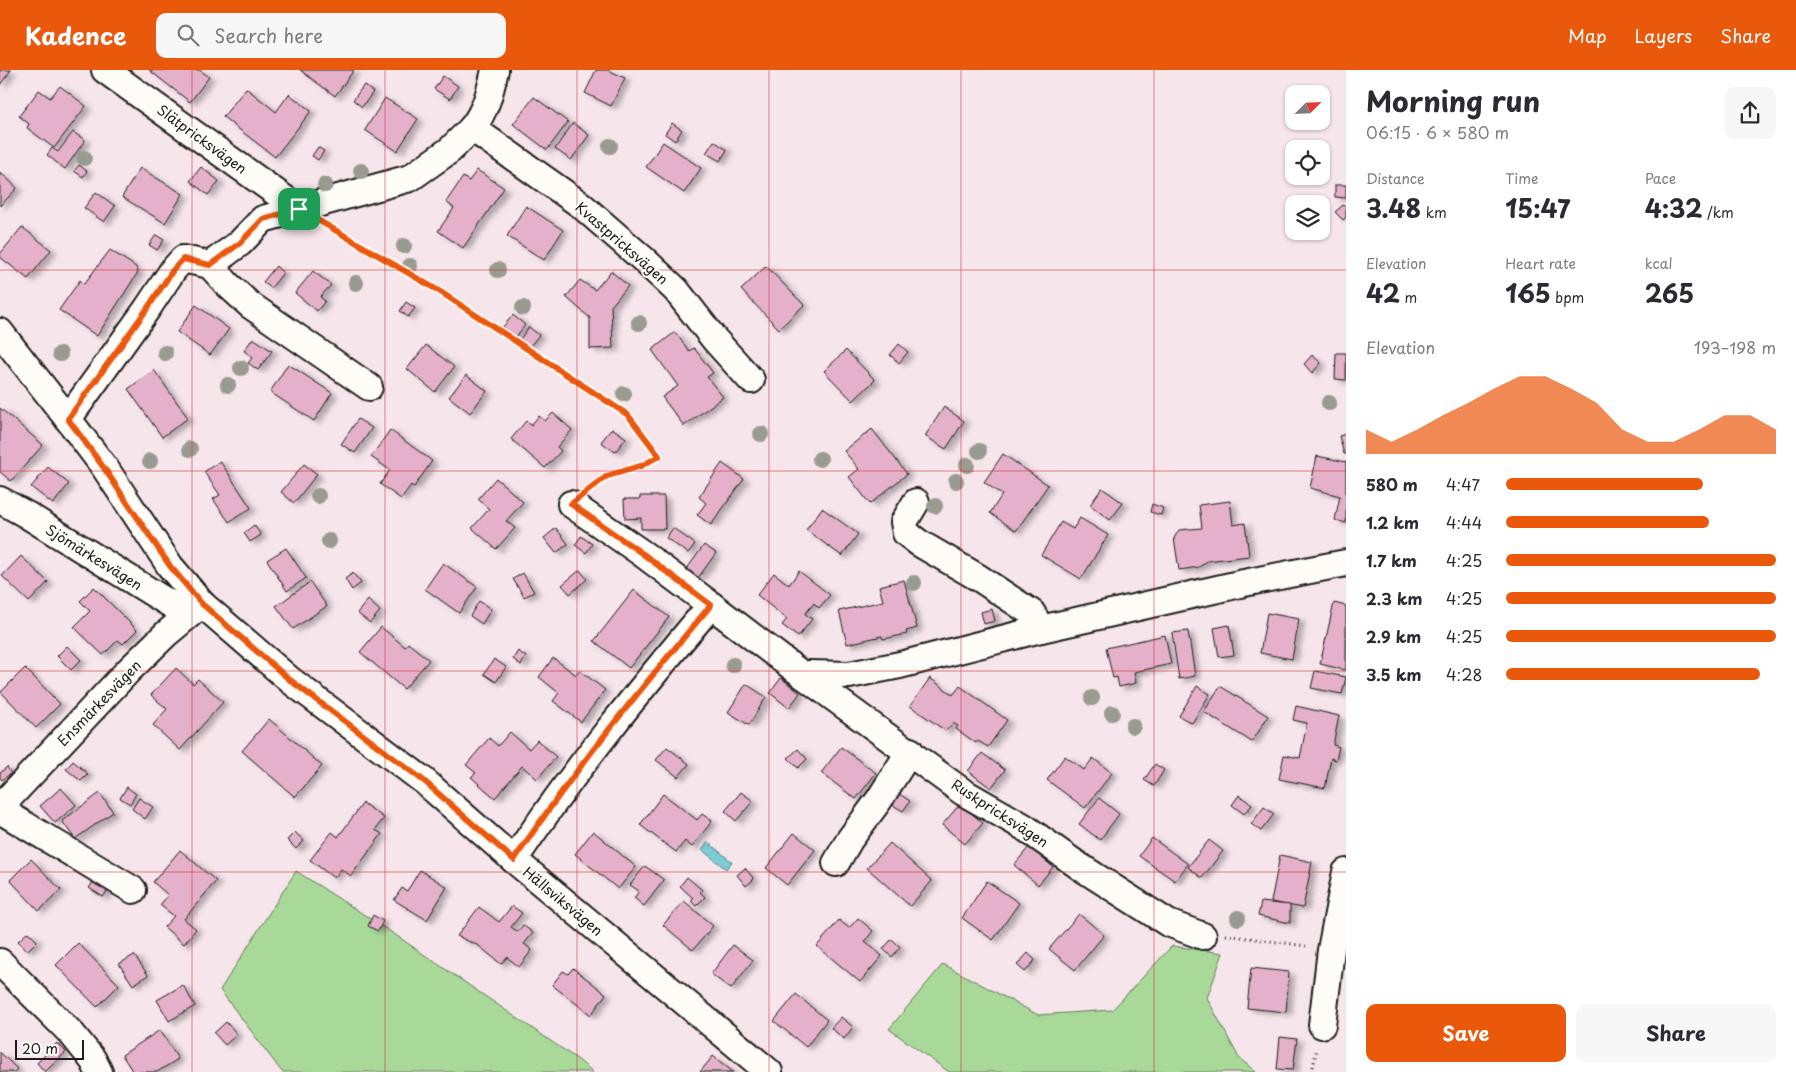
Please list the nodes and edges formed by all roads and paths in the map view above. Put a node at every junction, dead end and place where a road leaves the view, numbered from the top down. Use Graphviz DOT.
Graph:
graph roads {
  1 [pos="105,70"];
  2 [pos="494,70"];
  3 [pos="472,128"];
  4 [pos="299,209"];
  5 [pos="210,265"];
  6 [pos="0,332"];
  7 [pos="751,380"];
  8 [pos="369,387"];
  9 [pos="68,419"];
  10 [pos="0,500"];
  11 [pos="916,502"];
  12 [pos="571,504"];
  13 [pos="1346,563"];
  14 [pos="711,605"];
  15 [pos="195,610"];
  16 [pos="1041,629"];
  17 [pos="804,676"];
  18 [pos="910,751"];
  19 [pos="0,808"];
  20 [pos="514,860"];
  21 [pos="836,863"];
  22 [pos="1346,872"];
  23 [pos="133,890"];
  24 [pos="1203,936"];
  25 [pos="1331,950"];
  26 [pos="0,962"];
  27 [pos="1322,1025"];
  28 [pos="99,1072"];
  29 [pos="769,1072"];
  1 -- 4 [label="street, Slätpricksvägen"];
  2 -- 3 [label="street"];
  3 -- 4 [label="street"];
  3 -- 7 [label="street, Kvastpricksvägen"];
  4 -- 5 [label="street"];
  4 -- 12 [label="path"];
  5 -- 8 [label="street"];
  5 -- 9 [label="street"];
  6 -- 9 [label="street, Hällsviksvägen"];
  9 -- 15 [label="street, Hällsviksvägen"];
  10 -- 15 [label="street, Sjömärkesvägen"];
  11 -- 16 [label="street"];
  12 -- 14 [label="street, Ruskpricksvägen"];
  13 -- 16 [label="street"];
  14 -- 17 [label="street, Ruskpricksvägen"];
  14 -- 20 [label="street"];
  15 -- 19 [label="street, Ensmärkesvägen"];
  15 -- 20 [label="street, Hällsviksvägen"];
  16 -- 17 [label="street"];
  17 -- 18 [label="street, Ruskpricksvägen"];
  18 -- 21 [label="street"];
  18 -- 24 [label="street, Ruskpricksvägen"];
  19 -- 23 [label="street"];
  20 -- 29 [label="street, Hällsviksvägen"];
  22 -- 25 [label="street"];
  24 -- 25 [label="path"];
  25 -- 27 [label="street"];
  26 -- 28 [label="street"];
}
